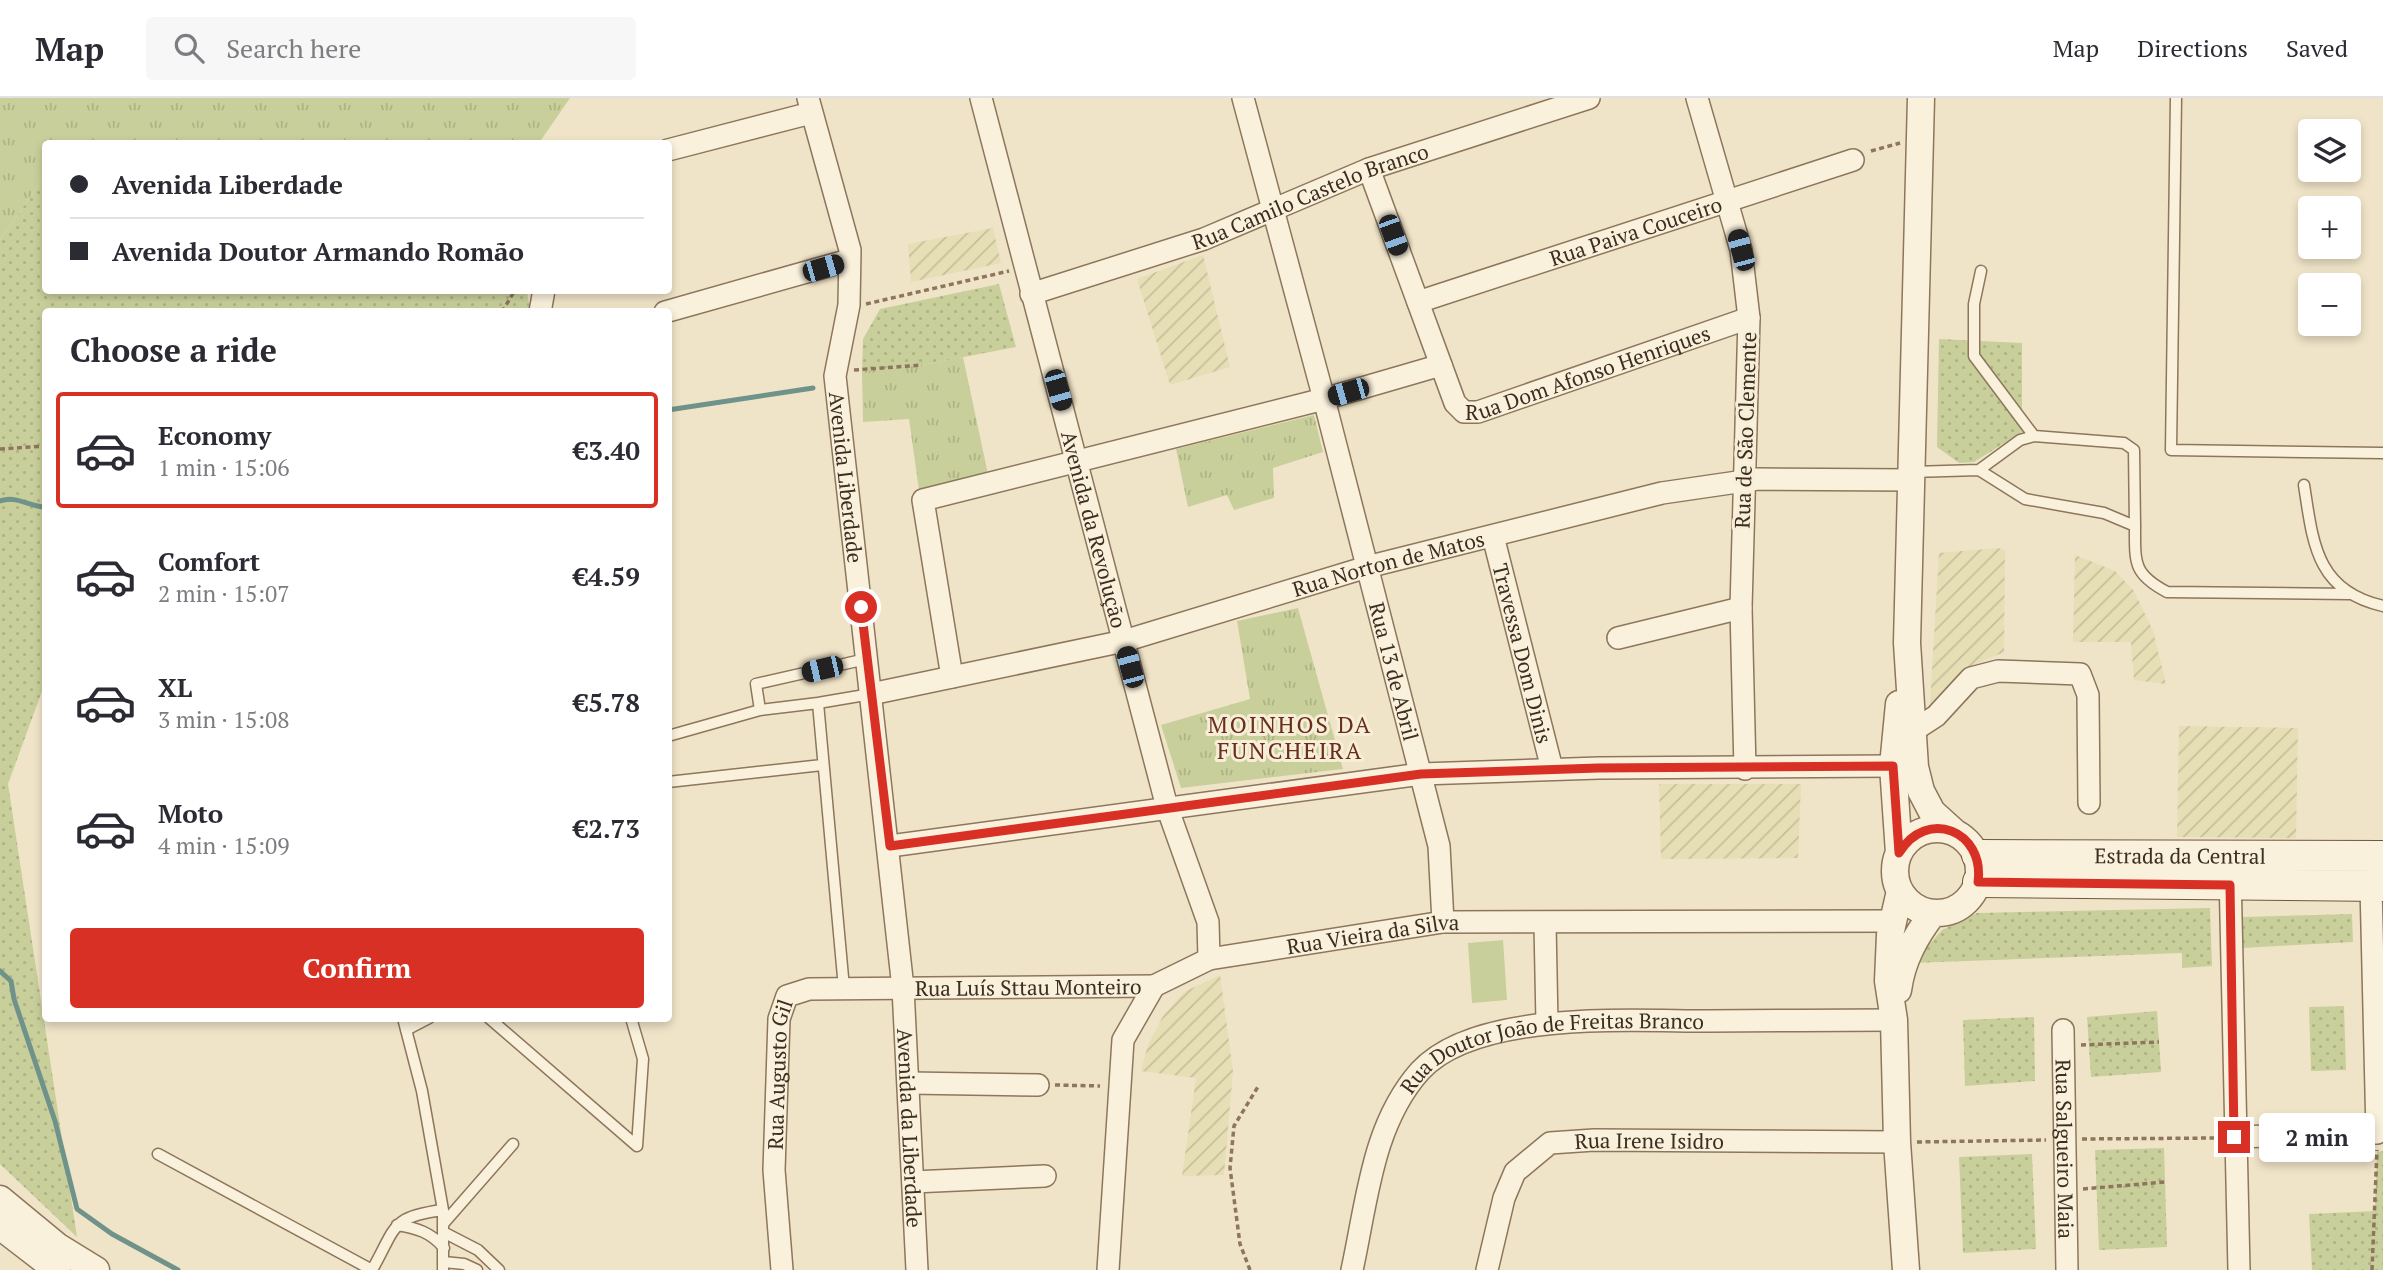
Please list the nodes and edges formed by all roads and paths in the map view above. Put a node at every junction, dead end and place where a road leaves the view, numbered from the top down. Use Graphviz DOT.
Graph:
graph roads {
  1 [pos="1243,98"];
  2 [pos="1589,98"];
  3 [pos="1697,98"];
  4 [pos="1921,98"];
  5 [pos="2176,98"];
  6 [pos="988,99"];
  7 [pos="809,106"];
  8 [pos="1920,139"];
  9 [pos="672,149"];
  10 [pos="1853,160"];
  11 [pos="1369,169"];
  12 [pos="1728,202"];
  13 [pos="1272,209"];
  14 [pos="849,260"];
  15 [pos="1024,267"];
  16 [pos="1981,271"];
  17 [pos="1031,294"];
  18 [pos="1418,302"];
  19 [pos="849,305"];
  20 [pos="672,310"];
  21 [pos="1749,318"];
  22 [pos="922,365"];
  23 [pos="1441,365"];
  24 [pos="837,368"];
  25 [pos="1324,398"];
  26 [pos="2034,436"];
  27 [pos="42,446"];
  28 [pos="0,449"];
  29 [pos="2383,453"];
  30 [pos="1077,462"];
  31 [pos="1979,470"];
  32 [pos="1912,476"];
  33 [pos="1742,482"];
  34 [pos="2304,485"];
  35 [pos="2135,526"];
  36 [pos="1493,536"];
  37 [pos="1367,567"];
  38 [pos="2350,594"];
  39 [pos="2383,606"];
  40 [pos="1741,608"];
  41 [pos="1618,638"];
  42 [pos="1124,642"];
  43 [pos="1907,643"];
  44 [pos="866,659"];
  45 [pos="952,677"];
  46 [pos="871,694"];
  47 [pos="818,703"];
  48 [pos="760,710"];
  49 [pos="1913,731"];
  50 [pos="672,735"];
  51 [pos="822,765"];
  52 [pos="1893,766"];
  53 [pos="1552,769"];
  54 [pos="1745,769"];
  55 [pos="1421,774"];
  56 [pos="672,782"];
  57 [pos="2089,803"];
  58 [pos="1167,807"];
  59 [pos="1953,831"];
  60 [pos="890,846"];
  61 [pos="1899,853"];
  62 [pos="2230,855"];
  63 [pos="2383,856"];
  64 [pos="1977,869"];
  65 [pos="2230,885"];
  66 [pos="2377,886"];
  67 [pos="1900,891"];
  68 [pos="1933,913"];
  69 [pos="1892,921"];
  70 [pos="1443,922"];
  71 [pos="1545,924"];
  72 [pos="1209,959"];
  73 [pos="1111,986"];
  74 [pos="1154,986"];
  75 [pos="844,988"];
  76 [pos="904,988"];
  77 [pos="1136,1019"];
  78 [pos="1894,1020"];
  79 [pos="494,1022"];
  80 [pos="632,1022"];
  81 [pos="1547,1023"];
  82 [pos="405,1024"];
  83 [pos="2062,1038"];
  84 [pos="2159,1042"];
  85 [pos="909,1083"];
  86 [pos="1038,1085"];
  87 [pos="1259,1085"];
  88 [pos="1120,1086"];
  89 [pos="2377,1133"];
  90 [pos="2234,1137"];
  91 [pos="1897,1142"];
  92 [pos="513,1144"];
  93 [pos="158,1154"];
  94 [pos="1045,1176"];
  95 [pos="913,1182"];
  96 [pos="2165,1182"];
  97 [pos="2066,1191"];
  98 [pos="0,1199"];
  99 [pos="443,1210"];
  100 [pos="397,1225"];
  101 [pos="0,1226"];
  102 [pos="444,1228"];
  103 [pos="444,1248"];
  104 [pos="444,1266"];
  105 [pos="57,1270"];
  106 [pos="96,1270"];
  107 [pos="477,1270"];
  108 [pos="499,1270"];
  109 [pos="782,1270"];
  110 [pos="917,1270"];
  111 [pos="1108,1270"];
  112 [pos="1250,1270"];
  113 [pos="1352,1270"];
  114 [pos="1486,1270"];
  115 [pos="1901,1270"];
  116 [pos="1906,1270"];
  117 [pos="2067,1270"];
  118 [pos="2239,1270"];
  119 [pos="2372,1270"];
  1 -- 13 [label="street, Rua 13 de Abril"];
  2 -- 11 [label="street, Rua Camilo Castelo Branco"];
  3 -- 12 [label="street, Rua de São Clemente"];
  4 -- 8 [label="street"];
  5 -- 29 [label="lane"];
  6 -- 15 [label="street, Avenida da Revolução"];
  7 -- 9 [label="street"];
  7 -- 14 [label="street, Avenida Liberdade"];
  8 -- 10 [label="path"];
  8 -- 32 [label="street"];
  10 -- 12 [label="street, Rua Paiva Couceiro"];
  11 -- 13 [label="street, Rua Camilo Castelo Branco"];
  11 -- 18 [label="street"];
  12 -- 18 [label="street, Rua Paiva Couceiro"];
  12 -- 21 [label="street, Rua de São Clemente"];
  13 -- 17 [label="street, Rua Camilo Castelo Branco"];
  13 -- 25 [label="street, Rua 13 de Abril"];
  14 -- 19 [label="street, Avenida Liberdade"];
  14 -- 20 [label="street"];
  15 -- 17 [label="street, Avenida da Revolução"];
  15 -- 19 [label="path"];
  16 -- 26 [label="lane"];
  17 -- 30 [label="street, Avenida da Revolução"];
  18 -- 23 [label="street"];
  19 -- 24 [label="street, Avenida Liberdade"];
  21 -- 23 [label="street, Rua Dom Afonso Henriques"];
  21 -- 33 [label="street, Rua de São Clemente"];
  22 -- 24 [label="path"];
  23 -- 25 [label="street"];
  24 -- 44 [label="street, Avenida Liberdade"];
  25 -- 30 [label="street"];
  25 -- 37 [label="street, Rua 13 de Abril"];
  26 -- 31 [label="lane"];
  26 -- 35 [label="lane"];
  27 -- 28 [label="path"];
  30 -- 42 [label="street, Avenida da Revolução"];
  30 -- 45 [label="street"];
  31 -- 32 [label="lane"];
  31 -- 35 [label="lane"];
  32 -- 33 [label="street, Rua Norton de Matos"];
  32 -- 43 [label="street"];
  33 -- 36 [label="street, Rua Norton de Matos"];
  33 -- 40 [label="street, Rua de São Clemente"];
  34 -- 38 [label="lane"];
  35 -- 38 [label="lane"];
  36 -- 37 [label="street, Rua Norton de Matos"];
  36 -- 53 [label="street, Travessa Dom Dinis"];
  37 -- 42 [label="street, Rua Norton de Matos"];
  37 -- 55 [label="street, Rua 13 de Abril"];
  38 -- 39 [label="lane"];
  40 -- 41 [label="street"];
  40 -- 54 [label="street, Rua de São Clemente"];
  42 -- 45 [label="street, Rua Norton de Matos"];
  42 -- 58 [label="street, Avenida da Revolução"];
  43 -- 49 [label="street"];
  43 -- 52 [label="street"];
  44 -- 46 [label="street, Avenida Liberdade"];
  44 -- 48 [label="lane"];
  45 -- 46 [label="street, Rua Norton de Matos"];
  46 -- 47 [label="lane"];
  46 -- 60 [label="street, Avenida Liberdade"];
  47 -- 48 [label="lane"];
  47 -- 51 [label="lane"];
  48 -- 50 [label="lane"];
  49 -- 57 [label="street"];
  49 -- 59 [label="street"];
  51 -- 56 [label="lane"];
  51 -- 75 [label="lane"];
  52 -- 54 [label="street"];
  52 -- 61 [label="street"];
  53 -- 54 [label="street"];
  53 -- 55 [label="street"];
  55 -- 58 [label="street"];
  55 -- 70 [label="street, Rua 13 de Abril"];
  58 -- 60 [label="street"];
  58 -- 72 [label="street, Avenida da Revolução"];
  59 -- 61 [label="street"];
  59 -- 64 [label="street"];
  60 -- 76 [label="street, Avenida Liberdade"];
  61 -- 67 [label="street"];
  62 -- 63 [label="main road, Estrada da Central"];
  62 -- 64 [label="main road, Estrada da Central"];
  62 -- 65 [label="street"];
  64 -- 65 [label="main road, Estrada da Central"];
  64 -- 68 [label="street"];
  65 -- 66 [label="main road, Estrada da Central"];
  65 -- 90 [label="street"];
  66 -- 89 [label="street"];
  67 -- 68 [label="street"];
  67 -- 69 [label="street"];
  68 -- 78 [label="street"];
  69 -- 71 [label="street, Rua Vieira da Silva"];
  69 -- 78 [label="street"];
  70 -- 71 [label="street, Rua Vieira da Silva"];
  70 -- 72 [label="street, Rua Vieira da Silva"];
  71 -- 81 [label="street"];
  72 -- 74 [label="street, Rua Vieira da Silva"];
  73 -- 74 [label="street, Rua Luís Sttau Monteiro"];
  73 -- 76 [label="street, Rua Luís Sttau Monteiro"];
  73 -- 77 [label="street"];
  74 -- 77 [label="street"];
  75 -- 76 [label="street, Rua Augusto Gil"];
  75 -- 109 [label="street, Rua Augusto Gil"];
  76 -- 85 [label="street, Avenida da Liberdade"];
  77 -- 88 [label="street"];
  78 -- 81 [label="street, Rua Doutor João de Freitas Branco"];
  78 -- 91 [label="street"];
  79 -- 80 [label="lane"];
  81 -- 113 [label="street, Rua Doutor João de Freitas Branco"];
  82 -- 99 [label="lane"];
  83 -- 84 [label="path"];
  83 -- 97 [label="street, Rua Salgueiro Maia"];
  85 -- 86 [label="street"];
  85 -- 95 [label="street, Avenida da Liberdade"];
  86 -- 88 [label="path"];
  87 -- 112 [label="path"];
  88 -- 111 [label="street"];
  89 -- 90 [label="street"];
  89 -- 119 [label="path"];
  90 -- 118 [label="street"];
  91 -- 114 [label="street, Rua Irene Isidro"];
  91 -- 116 [label="street"];
  92 -- 102 [label="lane"];
  93 -- 100 [label="lane"];
  94 -- 95 [label="street"];
  95 -- 110 [label="street, Avenida da Liberdade"];
  96 -- 97 [label="path"];
  97 -- 117 [label="street, Rua Salgueiro Maia"];
  98 -- 106 [label="street"];
  99 -- 100 [label="lane"];
  99 -- 102 [label="lane"];
  100 -- 103 [label="lane"];
  101 -- 105 [label="street"];
  102 -- 103 [label="lane"];
  102 -- 108 [label="lane"];
  103 -- 104 [label="lane"];
  104 -- 107 [label="lane"];
  115 -- 116 [label="street"];
}
